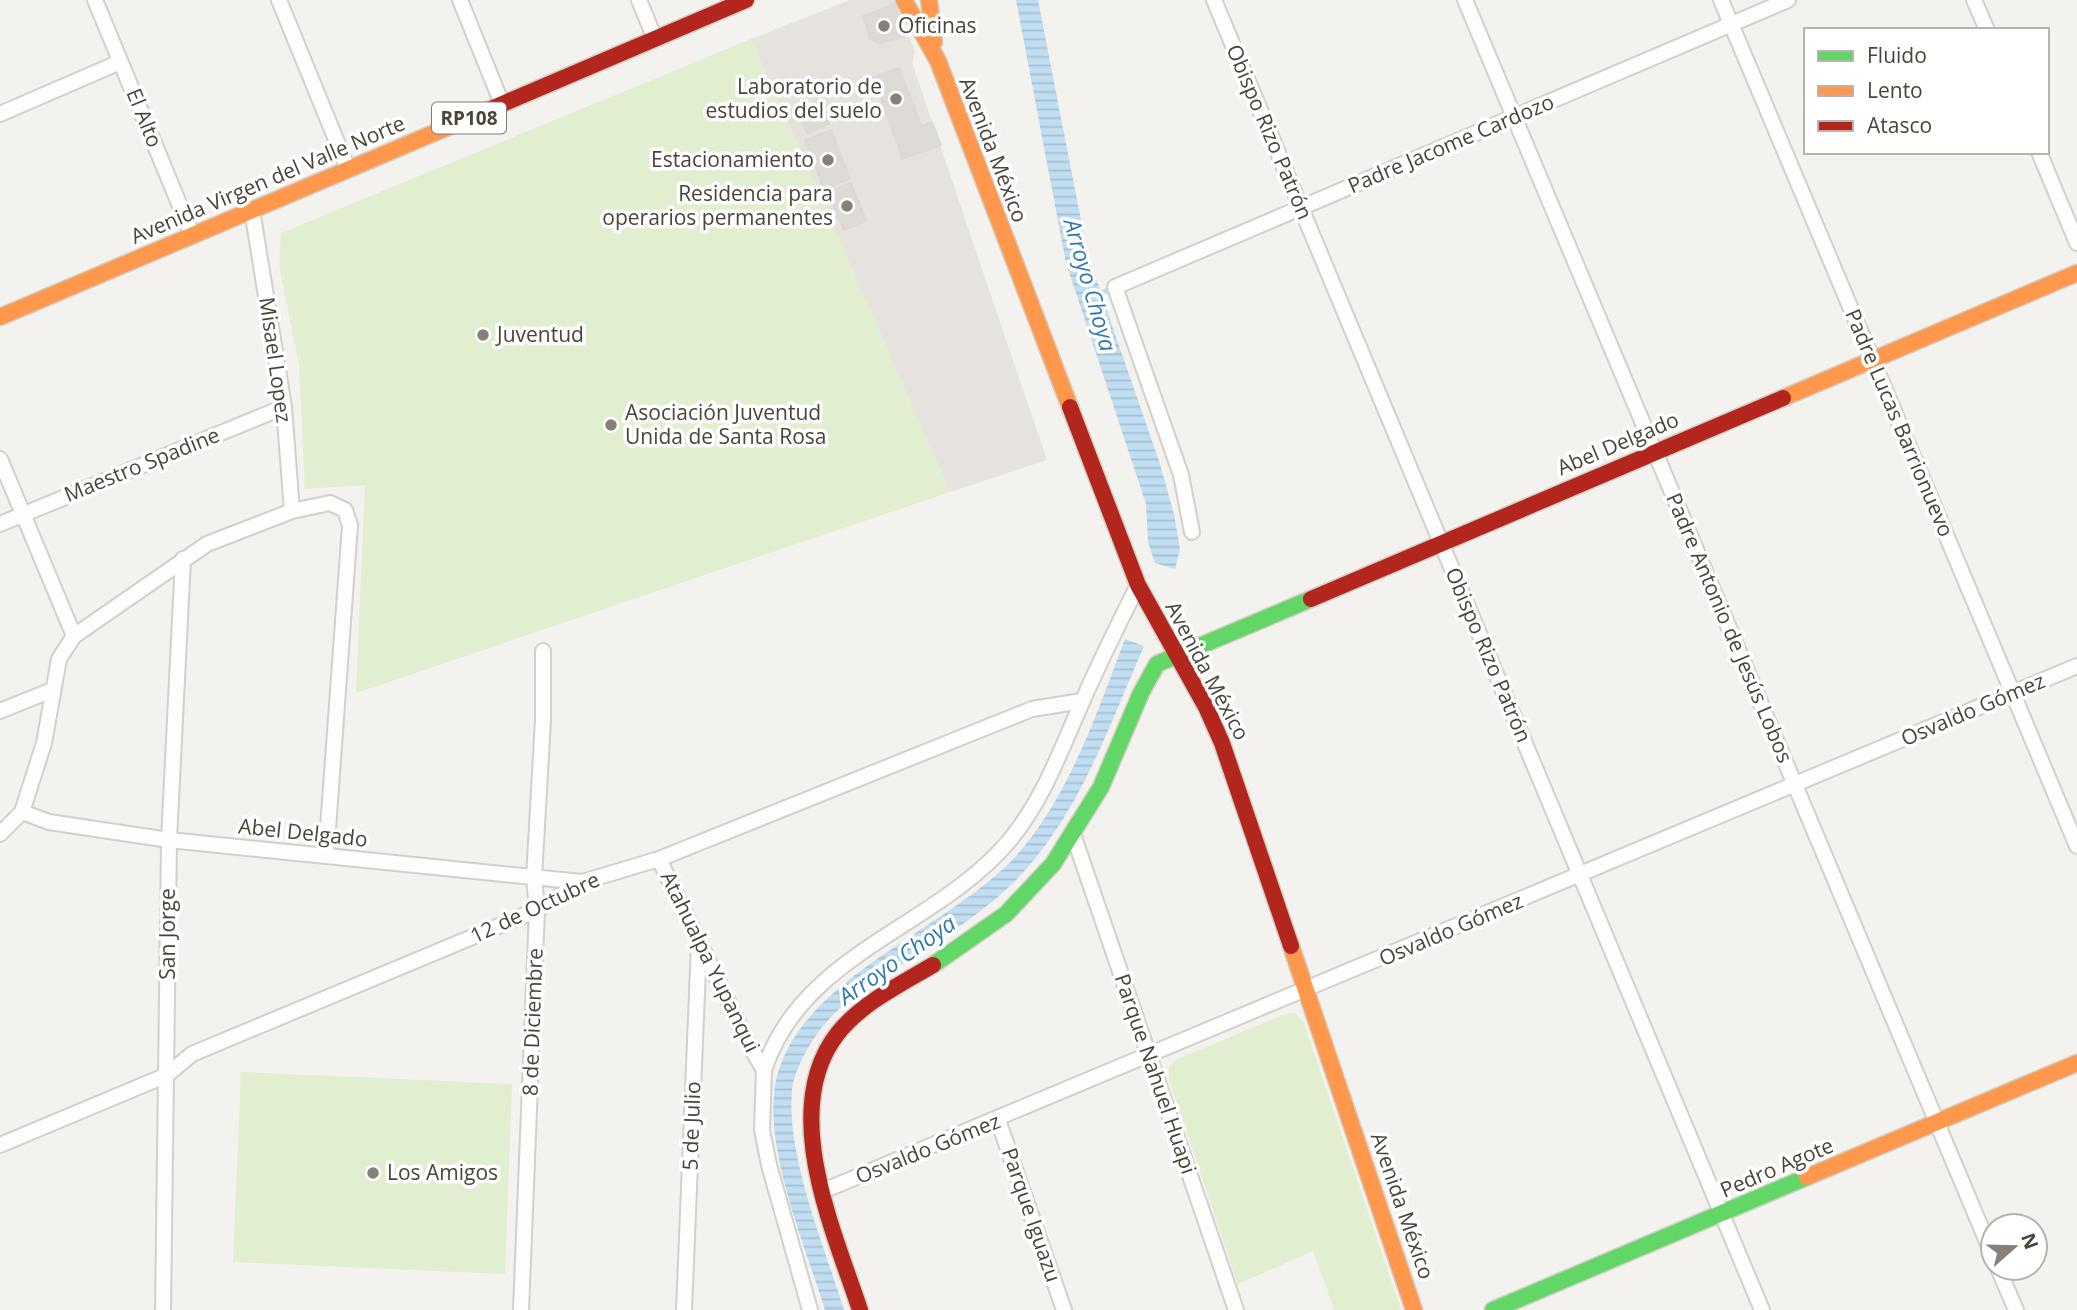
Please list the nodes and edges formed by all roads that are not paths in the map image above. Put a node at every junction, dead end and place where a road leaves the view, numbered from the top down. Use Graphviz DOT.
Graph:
graph roads {
  1 [pos="95,0"];
  2 [pos="279,0"];
  3 [pos="460,0"];
  4 [pos="639,0"];
  5 [pos="746,0"];
  6 [pos="904,0"];
  7 [pos="929,0"];
  8 [pos="1214,0"];
  9 [pos="1465,0"];
  10 [pos="1721,0"];
  11 [pos="1788,0"];
  12 [pos="1974,0"];
  13 [pos="1731,24"];
  14 [pos="1986,28"];
  15 [pos="655,39"];
  16 [pos="938,61"];
  17 [pos="120,62"];
  18 [pos="502,104"];
  19 [pos="0,114"];
  20 [pos="1514,117"];
  21 [pos="2040,154"];
  22 [pos="348,169"];
  23 [pos="1301,208"];
  24 [pos="252,210"];
  25 [pos="192,235"];
  26 [pos="2077,243"];
  27 [pos="2077,273"];
  28 [pos="0,317"];
  29 [pos="1872,359"];
  30 [pos="284,407"];
  31 [pos="1655,451"];
  32 [pos="0,459"];
  33 [pos="292,511"];
  34 [pos="23,514"];
  35 [pos="0,524"];
  36 [pos="1192,531"];
  37 [pos="1441,542"];
  38 [pos="183,559"];
  39 [pos="1138,584"];
  40 [pos="74,636"];
  41 [pos="543,651"];
  42 [pos="1176,654"];
  43 [pos="2077,666"];
  44 [pos="52,690"];
  45 [pos="2013,693"];
  46 [pos="1082,701"];
  47 [pos="0,711"];
  48 [pos="1795,785"];
  49 [pos="22,812"];
  50 [pos="0,834"];
  51 [pos="1074,837"];
  52 [pos="169,840"];
  53 [pos="2077,846"];
  54 [pos="326,856"];
  55 [pos="659,859"];
  56 [pos="1581,876"];
  57 [pos="534,878"];
  58 [pos="582,881"];
  59 [pos="537,910"];
  60 [pos="699,943"];
  61 [pos="1307,991"];
  62 [pos="1149,1056"];
  63 [pos="2077,1063"];
  64 [pos="764,1070"];
  65 [pos="167,1075"];
  66 [pos="998,1120"];
  67 [pos="1937,1122"];
  68 [pos="0,1145"];
  69 [pos="823,1191"];
  70 [pos="1722,1214"];
  71 [pos="1979,1222"];
  72 [pos="2004,1282"];
  73 [pos="1526,1304"];
  74 [pos="163,1310"];
  75 [pos="521,1310"];
  76 [pos="684,1310"];
  77 [pos="810,1310"];
  78 [pos="860,1310"];
  79 [pos="1064,1310"];
  80 [pos="1236,1310"];
  81 [pos="1414,1310"];
  82 [pos="1493,1310"];
  83 [pos="1762,1310"];
  84 [pos="2016,1310"];
  1 -- 17 [label="street, El Alto"];
  2 -- 22 [label="street"];
  3 -- 18 [label="street"];
  4 -- 15 [label="street"];
  5 -- 15 [label="street, Avenida Virgen del Valle Norte / RP108"];
  6 -- 16 [label="street, Avenida México"];
  7 -- 16 [label="street, Avenida México"];
  8 -- 23 [label="street, Obispo Rizo Patrón"];
  9 -- 20 [label="street, Padre Antonio de Jesús Lobos"];
  10 -- 13 [label="street, Padre Lucas Barrionuevo"];
  11 -- 13 [label="street, Padre Jacome Cardozo"];
  12 -- 14 [label="street"];
  13 -- 20 [label="street, Padre Jacome Cardozo"];
  13 -- 29 [label="street, Padre Lucas Barrionuevo"];
  15 -- 18 [label="street, Avenida Virgen del Valle Norte / RP108"];
  16 -- 39 [label="street, Avenida México"];
  17 -- 19 [label="street"];
  17 -- 25 [label="street, El Alto"];
  18 -- 22 [label="street, Avenida Virgen del Valle Norte / RP108"];
  20 -- 23 [label="street, Padre Jacome Cardozo"];
  20 -- 31 [label="street, Padre Antonio de Jesús Lobos"];
  21 -- 26 [label="street"];
  22 -- 24 [label="street, Avenida Virgen del Valle Norte / RP108"];
  23 -- 36 [label="street, Padre Jacome Cardozo"];
  23 -- 37 [label="street, Obispo Rizo Patrón"];
  24 -- 25 [label="street, Avenida Virgen del Valle Norte / RP108"];
  24 -- 30 [label="street, Misael Lopez"];
  25 -- 28 [label="street, Avenida Virgen del Valle Norte / RP108"];
  27 -- 29 [label="street, Abel Delgado"];
  29 -- 31 [label="street, Abel Delgado"];
  29 -- 45 [label="street, Padre Lucas Barrionuevo"];
  30 -- 33 [label="street, Misael Lopez"];
  30 -- 34 [label="street, Maestro Spadine"];
  31 -- 37 [label="street, Abel Delgado"];
  31 -- 48 [label="street, Padre Antonio de Jesús Lobos"];
  32 -- 34 [label="street"];
  33 -- 38 [label="street"];
  33 -- 54 [label="street"];
  34 -- 35 [label="street, Maestro Spadine"];
  34 -- 40 [label="street"];
  37 -- 42 [label="street, Abel Delgado"];
  37 -- 56 [label="street, Obispo Rizo Patrón"];
  38 -- 40 [label="street"];
  38 -- 52 [label="street, San Jorge"];
  39 -- 42 [label="street, Avenida México"];
  39 -- 46 [label="street"];
  40 -- 44 [label="street"];
  41 -- 57 [label="street, 8 de Diciembre"];
  42 -- 51 [label="street, Abel Delgado"];
  42 -- 61 [label="street, Avenida México"];
  43 -- 45 [label="street, Osvaldo Gómez"];
  44 -- 47 [label="street"];
  44 -- 49 [label="street"];
  45 -- 48 [label="street, Osvaldo Gómez"];
  45 -- 53 [label="street, Padre Lucas Barrionuevo"];
  46 -- 55 [label="street, 12 de Octubre"];
  46 -- 64 [label="street"];
  48 -- 56 [label="street, Osvaldo Gómez"];
  48 -- 67 [label="street, Padre Antonio de Jesús Lobos"];
  49 -- 50 [label="street"];
  49 -- 52 [label="street, Abel Delgado"];
  51 -- 62 [label="street, Parque Nahuel Huapi"];
  51 -- 69 [label="street, Abel Delgado"];
  52 -- 54 [label="street, Abel Delgado"];
  52 -- 65 [label="street, San Jorge"];
  54 -- 57 [label="street, Abel Delgado"];
  55 -- 58 [label="street, 12 de Octubre"];
  55 -- 60 [label="street, Atahualpa Yupanqui"];
  56 -- 61 [label="street, Osvaldo Gómez"];
  56 -- 70 [label="street, Obispo Rizo Patrón"];
  57 -- 58 [label="street, Abel Delgado"];
  57 -- 59 [label="street, 8 de Diciembre"];
  58 -- 59 [label="street, 12 de Octubre"];
  59 -- 65 [label="street, 12 de Octubre"];
  59 -- 75 [label="street, 8 de Diciembre"];
  60 -- 64 [label="street, Atahualpa Yupanqui"];
  60 -- 76 [label="street, 5 de Julio"];
  61 -- 62 [label="street, Osvaldo Gómez"];
  61 -- 81 [label="street, Avenida México"];
  62 -- 66 [label="street, Osvaldo Gómez"];
  62 -- 80 [label="street, Parque Nahuel Huapi"];
  63 -- 67 [label="street, Pedro Agote"];
  64 -- 77 [label="street, Atahualpa Yupanqui"];
  65 -- 68 [label="street, 12 de Octubre"];
  65 -- 74 [label="street, San Jorge"];
  66 -- 69 [label="street, Osvaldo Gómez"];
  66 -- 79 [label="street, Parque Iguazu"];
  67 -- 70 [label="street, Pedro Agote"];
  67 -- 71 [label="street, Padre Antonio de Jesús Lobos"];
  69 -- 78 [label="street, Abel Delgado"];
  70 -- 73 [label="street, Pedro Agote"];
  70 -- 83 [label="street, Obispo Rizo Patrón"];
  72 -- 84 [label="street"];
  73 -- 82 [label="street, Pedro Agote"];
}
